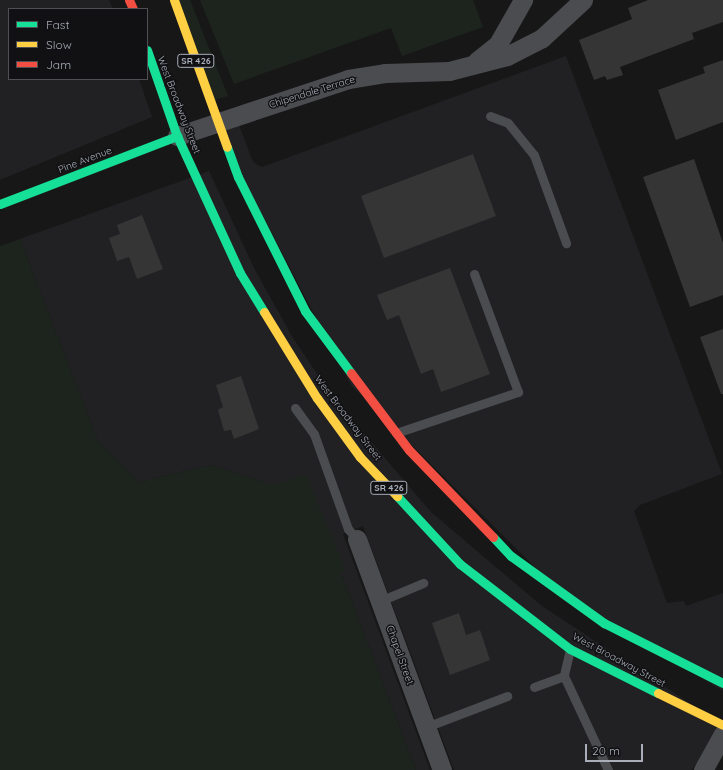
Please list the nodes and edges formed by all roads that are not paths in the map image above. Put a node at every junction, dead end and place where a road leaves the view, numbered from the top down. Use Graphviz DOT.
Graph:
graph roads {
  1 [pos="174,0"];
  2 [pos="523,0"];
  3 [pos="573,2"];
  4 [pos="509,21"];
  5 [pos="531,46"];
  6 [pos="148,53"];
  7 [pos="475,64"];
  8 [pos="490,116"];
  9 [pos="218,122"];
  10 [pos="177,136"];
  11 [pos="0,204"];
  12 [pos="566,243"];
  13 [pos="474,274"];
  14 [pos="295,408"];
  15 [pos="396,433"];
  16 [pos="357,539"];
  17 [pos="423,583"];
  18 [pos="380,600"];
  19 [pos="570,649"];
  20 [pos="564,676"];
  21 [pos="723,683"];
  22 [pos="534,687"];
  23 [pos="507,696"];
  24 [pos="723,725"];
  25 [pos="426,727"];
  26 [pos="723,734"];
  27 [pos="442,770"];
  28 [pos="608,770"];
  29 [pos="702,770"];
  1 -- 9 [label="main road, SR 426"];
  2 -- 4 [label="street, Chipendale Terrace"];
  3 -- 5 [label="street, Chipendale Terrace"];
  4 -- 5 [label="street"];
  4 -- 7 [label="street, Chipendale Terrace"];
  5 -- 7 [label="street, Chipendale Terrace"];
  6 -- 10 [label="main road, West Broadway Street / SR 426"];
  7 -- 9 [label="street, Chipendale Terrace"];
  8 -- 12 [label="lane"];
  9 -- 10 [label="street, Chipendale Terrace"];
  9 -- 15 [label="main road, SR 426"];
  10 -- 11 [label="main road, Pine Avenue"];
  10 -- 19 [label="main road, West Broadway Street / SR 426"];
  13 -- 15 [label="lane"];
  14 -- 16 [label="lane"];
  15 -- 21 [label="main road, SR 426"];
  16 -- 18 [label="street, Chapel Street"];
  17 -- 18 [label="lane"];
  18 -- 25 [label="street, Chapel Street"];
  19 -- 20 [label="lane"];
  19 -- 24 [label="main road, West Broadway Street / SR 426"];
  20 -- 22 [label="lane"];
  20 -- 28 [label="lane"];
  23 -- 25 [label="lane"];
  25 -- 27 [label="street, Chapel Street"];
  26 -- 29 [label="street"];
}
